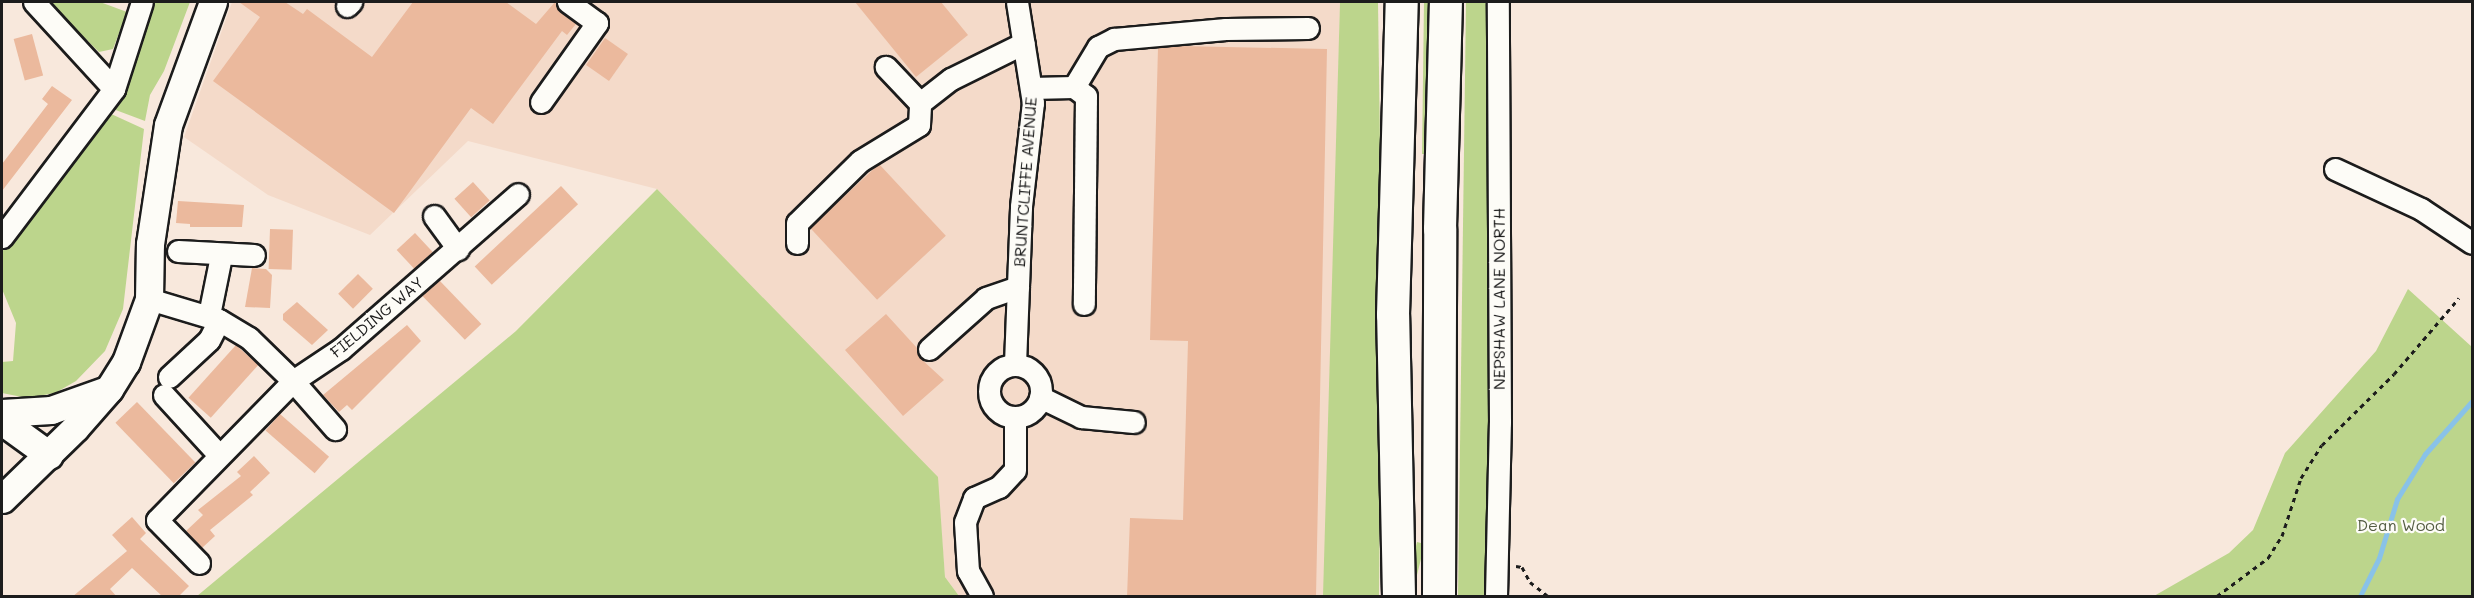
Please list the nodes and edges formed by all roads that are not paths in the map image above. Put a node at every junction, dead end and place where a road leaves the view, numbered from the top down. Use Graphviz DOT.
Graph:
graph roads {
  1 [pos="34,2"];
  2 [pos="142,2"];
  3 [pos="213,2"];
  4 [pos="568,2"];
  5 [pos="1017,2"];
  6 [pos="1402,2"];
  7 [pos="1446,2"];
  8 [pos="1498,2"];
  9 [pos="1308,28"];
  10 [pos="1024,43"];
  11 [pos="886,67"];
  12 [pos="1074,87"];
  13 [pos="1031,88"];
  14 [pos="114,89"];
  15 [pos="541,102"];
  16 [pos="920,103"];
  17 [pos="2335,169"];
  18 [pos="518,194"];
  19 [pos="434,216"];
  20 [pos="2,237"];
  21 [pos="797,243"];
  22 [pos="2472,243"];
  23 [pos="458,249"];
  24 [pos="178,251"];
  25 [pos="254,255"];
  26 [pos="221,256"];
  27 [pos="1018,287"];
  28 [pos="149,299"];
  29 [pos="1084,304"];
  30 [pos="214,318"];
  31 [pos="929,349"];
  32 [pos="1015,364"];
  33 [pos="293,381"];
  34 [pos="109,389"];
  35 [pos="1040,396"];
  36 [pos="2,413"];
  37 [pos="1015,417"];
  38 [pos="2,421"];
  39 [pos="1134,422"];
  40 [pos="335,429"];
  41 [pos="49,455"];
  42 [pos="219,455"];
  43 [pos="2,499"];
  44 [pos="199,563"];
  45 [pos="982,597"];
  46 [pos="1399,597"];
  47 [pos="1438,597"];
  48 [pos="1496,597"];
  1 -- 14 [label="street"];
  2 -- 14 [label="street"];
  3 -- 28 [label="main road"];
  4 -- 15 [label="street"];
  5 -- 10 [label="street, BRUNTCLIFFE AVENUE"];
  6 -- 46 [label="highway"];
  7 -- 47 [label="highway"];
  8 -- 48 [label="street, NEPSHAW LANE NORTH"];
  9 -- 12 [label="street"];
  10 -- 13 [label="street, BRUNTCLIFFE AVENUE"];
  10 -- 16 [label="street"];
  11 -- 16 [label="street"];
  12 -- 13 [label="street"];
  12 -- 29 [label="street"];
  13 -- 27 [label="street, BRUNTCLIFFE AVENUE"];
  14 -- 20 [label="street"];
  16 -- 21 [label="street"];
  17 -- 22 [label="street"];
  18 -- 23 [label="street, FIELDING WAY"];
  19 -- 23 [label="street"];
  23 -- 33 [label="street, FIELDING WAY"];
  24 -- 26 [label="street"];
  25 -- 26 [label="street"];
  26 -- 30 [label="street"];
  27 -- 31 [label="street"];
  27 -- 32 [label="street, BRUNTCLIFFE AVENUE"];
  28 -- 30 [label="street"];
  28 -- 34 [label="main road"];
  30 -- 33 [label="street"];
  30 -- 42 [label="street"];
  32 -- 35 [label="street"];
  32 -- 37 [label="street"];
  33 -- 40 [label="street"];
  33 -- 42 [label="street, FIELDING WAY"];
  34 -- 36 [label="main road"];
  34 -- 41 [label="main road"];
  35 -- 37 [label="street"];
  35 -- 39 [label="street"];
  37 -- 45 [label="street"];
  38 -- 41 [label="main road"];
  41 -- 43 [label="main road"];
  42 -- 44 [label="street, FIELDING WAY"];
}
